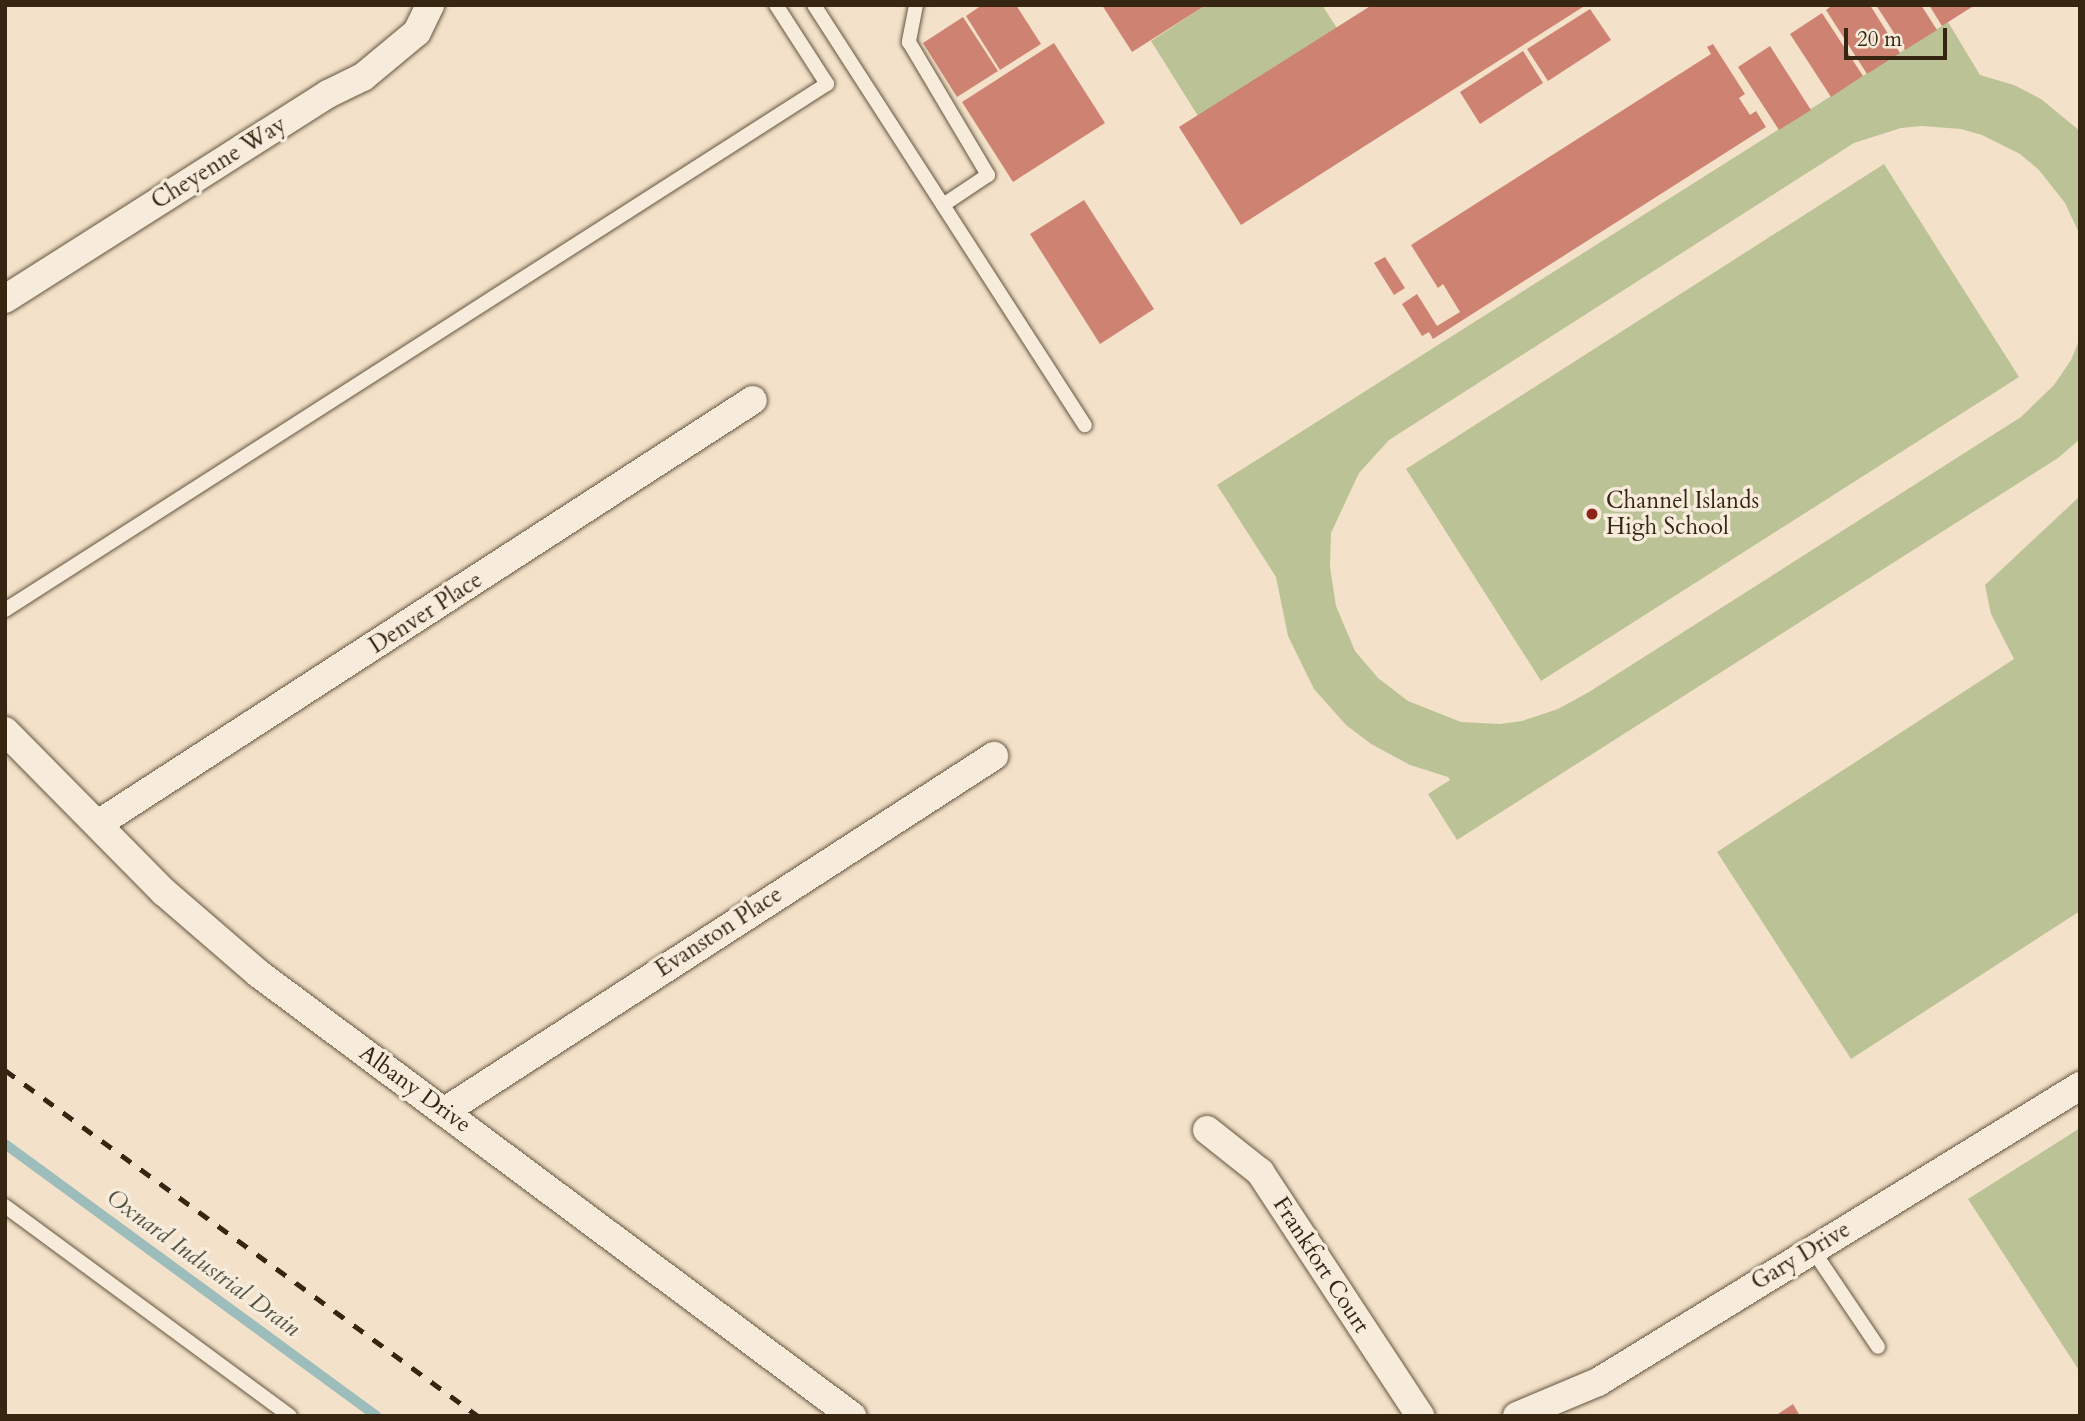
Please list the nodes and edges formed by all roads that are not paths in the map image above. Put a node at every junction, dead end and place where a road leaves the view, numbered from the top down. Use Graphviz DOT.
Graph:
graph roads {
  1 [pos="776,5"];
  2 [pos="814,5"];
  3 [pos="916,5"];
  4 [pos="427,13"];
  5 [pos="943,205"];
  6 [pos="5,299"];
  7 [pos="753,400"];
  8 [pos="1085,425"];
  9 [pos="5,610"];
  10 [pos="5,732"];
  11 [pos="994,756"];
  12 [pos="98,824"];
  13 [pos="2080,1086"];
  14 [pos="445,1111"];
  15 [pos="1207,1129"];
  16 [pos="5,1206"];
  17 [pos="1812,1249"];
  18 [pos="1878,1347"];
  19 [pos="289,1416"];
  20 [pos="852,1416"];
  21 [pos="1420,1416"];
  22 [pos="1517,1416"];
  1 -- 9 [label="lane"];
  2 -- 5 [label="lane"];
  3 -- 5 [label="lane"];
  4 -- 6 [label="street, Cheyenne Way"];
  5 -- 8 [label="lane"];
  7 -- 12 [label="street, Denver Place"];
  10 -- 12 [label="street, Albany Drive"];
  11 -- 14 [label="street, Evanston Place"];
  12 -- 14 [label="street, Albany Drive"];
  13 -- 17 [label="street, Gary Drive"];
  14 -- 20 [label="street, Albany Drive"];
  15 -- 21 [label="street, Frankfort Court"];
  16 -- 19 [label="lane"];
  17 -- 18 [label="lane"];
  17 -- 22 [label="street, Gary Drive"];
}
